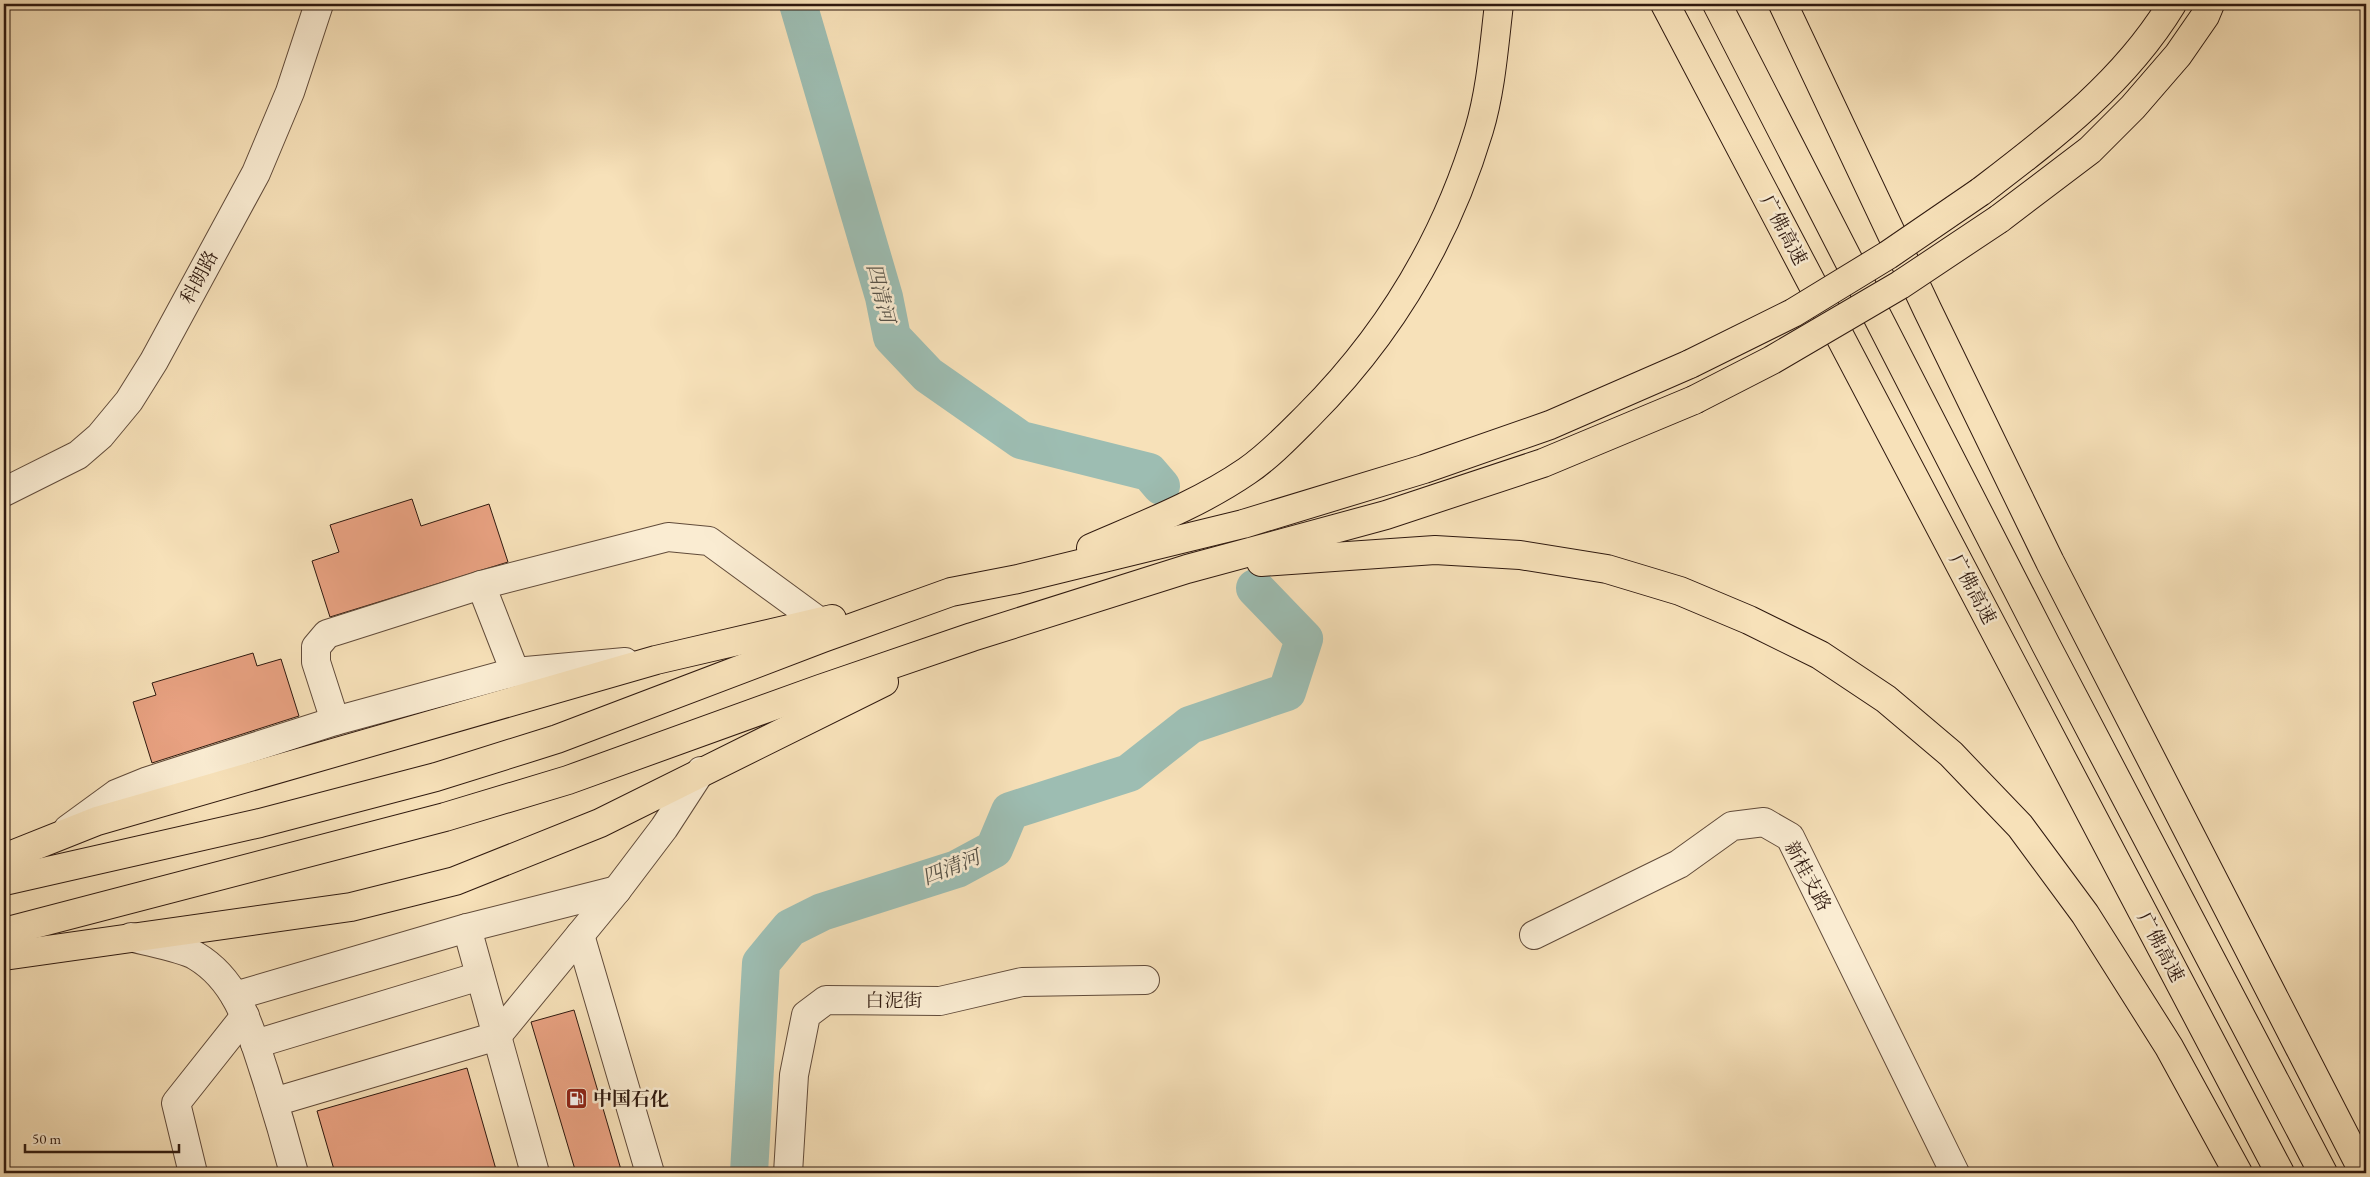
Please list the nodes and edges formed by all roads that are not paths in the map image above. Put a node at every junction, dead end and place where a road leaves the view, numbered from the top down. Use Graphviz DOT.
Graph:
graph roads {
  1 [pos="319,4"];
  2 [pos="1499,4"];
  3 [pos="1665,4"];
  4 [pos="1717,4"];
  5 [pos="1784,4"];
  6 [pos="2172,4"];
  7 [pos="2210,4"];
  8 [pos="4,492"];
  9 [pos="1187,569"];
  10 [pos="1018,579"];
  11 [pos="481,585"];
  12 [pos="951,592"];
  13 [pos="820,622"];
  14 [pos="972,637"];
  15 [pos="656,660"];
  16 [pos="515,672"];
  17 [pos="335,721"];
  18 [pos="701,771"];
  19 [pos="56,837"];
  20 [pos="4,858"];
  21 [pos="4,880"];
  22 [pos="617,890"];
  23 [pos="467,928"];
  24 [pos="4,932"];
  25 [pos="1534,934"];
  26 [pos="580,935"];
  27 [pos="131,937"];
  28 [pos="4,956"];
  29 [pos="480,976"];
  30 [pos="1144,980"];
  31 [pos="240,1006"];
  32 [pos="496,1036"];
  33 [pos="255,1044"];
  34 [pos="274,1102"];
  35 [pos="193,1173"];
  36 [pos="294,1173"];
  37 [pos="535,1173"];
  38 [pos="650,1173"];
  39 [pos="788,1173"];
  40 [pos="1955,1173"];
  41 [pos="2238,1173"];
  42 [pos="2280,1173"];
  43 [pos="2323,1173"];
  44 [pos="2364,1173"];
  1 -- 8 [label="street, 科朗路"];
  2 -- 10 [label="highway"];
  3 -- 42 [label="highway, 广佛高速"];
  4 -- 43 [label="highway, 广佛高速"];
  5 -- 44 [label="highway"];
  6 -- 10 [label="highway, bridge"];
  7 -- 9 [label="highway, bridge"];
  9 -- 14 [label="highway"];
  9 -- 41 [label="highway"];
  10 -- 12 [label="highway"];
  11 -- 13 [label="street"];
  11 -- 16 [label="street"];
  11 -- 17 [label="street"];
  12 -- 13 [label="highway"];
  12 -- 21 [label="highway"];
  13 -- 15 [label="highway"];
  14 -- 18 [label="highway"];
  14 -- 24 [label="highway"];
  15 -- 16 [label="street"];
  15 -- 19 [label="highway"];
  16 -- 17 [label="street"];
  17 -- 19 [label="street"];
  18 -- 22 [label="street"];
  18 -- 27 [label="highway"];
  19 -- 20 [label="highway"];
  22 -- 23 [label="street"];
  22 -- 26 [label="street"];
  23 -- 29 [label="street"];
  23 -- 31 [label="street"];
  25 -- 40 [label="street, 新桂支路"];
  26 -- 32 [label="street"];
  26 -- 38 [label="street"];
  27 -- 28 [label="highway"];
  27 -- 31 [label="street"];
  29 -- 32 [label="street"];
  29 -- 33 [label="street"];
  30 -- 39 [label="street, 白泥街"];
  31 -- 33 [label="street"];
  31 -- 35 [label="street"];
  32 -- 34 [label="street"];
  32 -- 37 [label="street"];
  33 -- 34 [label="street"];
  34 -- 36 [label="street"];
}
